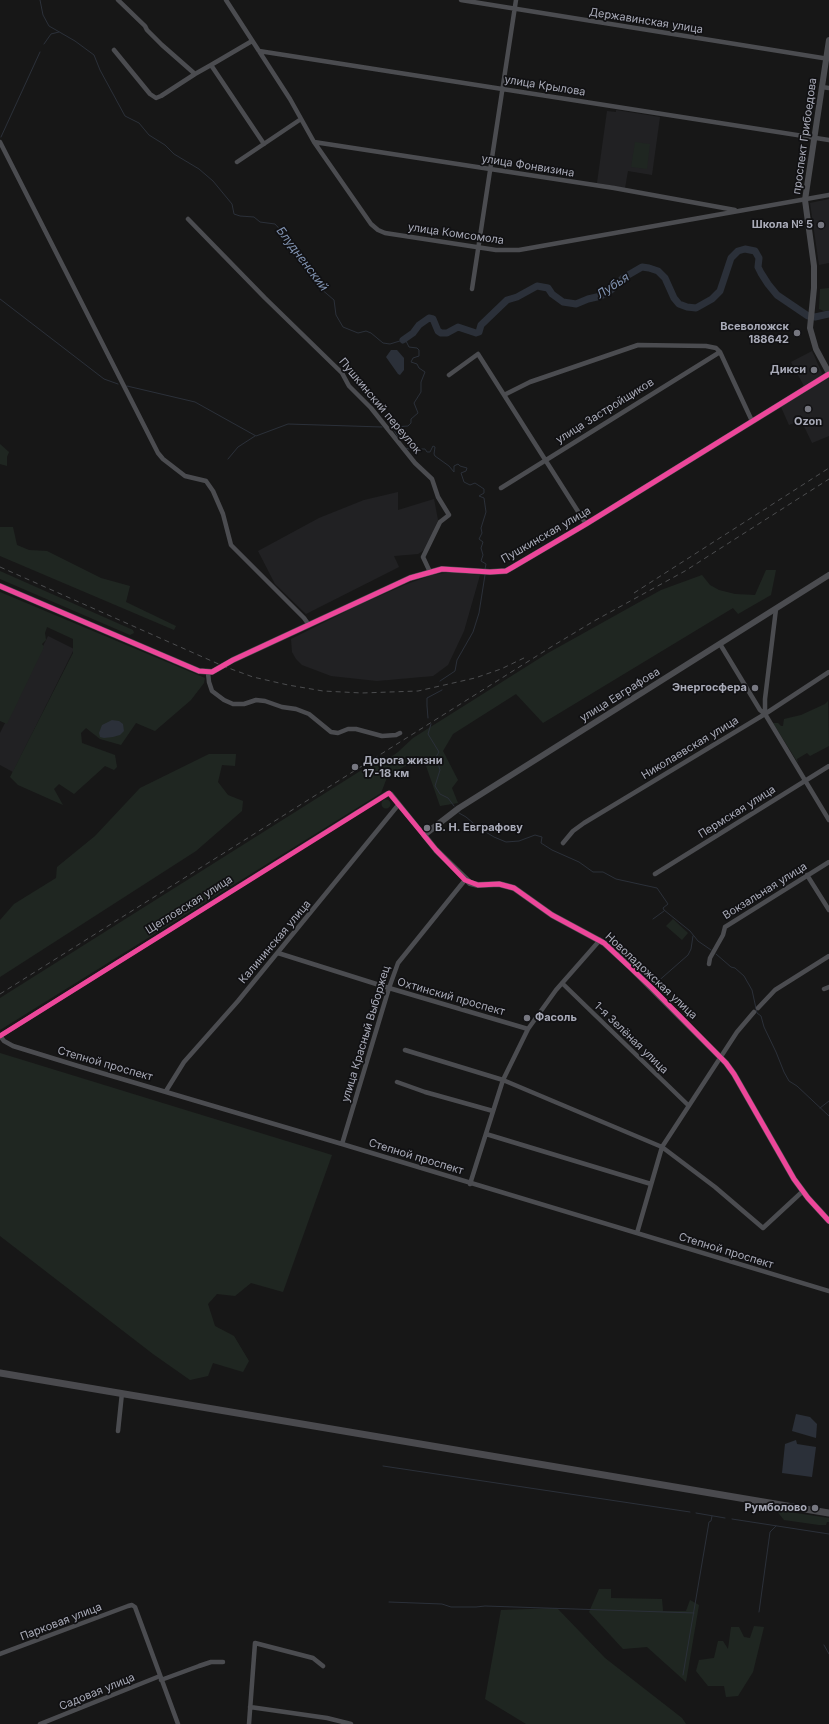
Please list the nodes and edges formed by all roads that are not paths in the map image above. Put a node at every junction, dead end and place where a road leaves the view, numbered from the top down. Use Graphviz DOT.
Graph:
graph roads {
  1 [pos="118,0"];
  2 [pos="226,0"];
  3 [pos="461,0"];
  4 [pos="516,0"];
  5 [pos="514,9"];
  6 [pos="252,40"];
  7 [pos="829,40"];
  8 [pos="114,50"];
  9 [pos="258,51"];
  10 [pos="828,59"];
  11 [pos="211,65"];
  12 [pos="195,74"];
  13 [pos="822,87"];
  14 [pos="829,88"];
  15 [pos="503,89"];
  16 [pos="301,119"];
  17 [pos="814,137"];
  18 [pos="829,140"];
  19 [pos="0,142"];
  20 [pos="314,142"];
  21 [pos="264,144"];
  22 [pos="237,162"];
  23 [pos="491,169"];
  24 [pos="829,195"];
  25 [pos="805,200"];
  26 [pos="738,211"];
  27 [pos="188,219"];
  28 [pos="479,248"];
  29 [pos="472,289"];
  30 [pos="720,352"];
  31 [pos="829,374"];
  32 [pos="449,375"];
  33 [pos="504,394"];
  34 [pos="752,421"];
  35 [pos="546,459"];
  36 [pos="502,488"];
  37 [pos="586,524"];
  38 [pos="430,572"];
  39 [pos="829,575"];
  40 [pos="0,586"];
  41 [pos="776,609"];
  42 [pos="309,625"];
  43 [pos="720,644"];
  44 [pos="829,672"];
  45 [pos="208,673"];
  46 [pos="765,714"];
  47 [pos="400,733"];
  48 [pos="829,766"];
  49 [pos="805,781"];
  50 [pos="399,804"];
  51 [pos="829,820"];
  52 [pos="424,835"];
  53 [pos="563,842"];
  54 [pos="829,862"];
  55 [pos="655,874"];
  56 [pos="808,875"];
  57 [pos="465,880"];
  58 [pos="829,910"];
  59 [pos="600,940"];
  60 [pos="278,953"];
  61 [pos="829,956"];
  62 [pos="709,964"];
  63 [pos="562,983"];
  64 [pos="389,988"];
  65 [pos="758,1008"];
  66 [pos="754,1012"];
  67 [pos="528,1029"];
  68 [pos="0,1036"];
  69 [pos="405,1050"];
  70 [pos="721,1057"];
  71 [pos="502,1080"];
  72 [pos="397,1082"];
  73 [pos="166,1091"];
  74 [pos="688,1105"];
  75 [pos="493,1111"];
  76 [pos="486,1134"];
  77 [pos="342,1144"];
  78 [pos="662,1148"];
  79 [pos="470,1184"];
  80 [pos="651,1184"];
  81 [pos="803,1191"];
  82 [pos="829,1221"];
  83 [pos="637,1233"];
  84 [pos="829,1291"];
  85 [pos="0,1373"];
  86 [pos="122,1394"];
  87 [pos="118,1431"];
  88 [pos="829,1513"];
  89 [pos="0,1654"];
  90 [pos="223,1662"];
  91 [pos="322,1666"];
  92 [pos="161,1678"];
  93 [pos="250,1707"];
  94 [pos="40,1724"];
  95 [pos="178,1724"];
  96 [pos="249,1724"];
  97 [pos="351,1724"];
  1 -- 12 [label="street"];
  2 -- 6 [label="street, улица Комсомола"];
  3 -- 5 [label="street, Державинская улица"];
  4 -- 5 [label="street"];
  5 -- 10 [label="street, Державинская улица"];
  5 -- 15 [label="street"];
  6 -- 9 [label="street, улица Комсомола"];
  6 -- 11 [label="street"];
  7 -- 10 [label="street, проспект Грибоедова"];
  8 -- 12 [label="street"];
  9 -- 15 [label="street, улица Крылова"];
  9 -- 16 [label="street, улица Комсомола"];
  10 -- 13 [label="street, проспект Грибоедова"];
  11 -- 12 [label="street"];
  11 -- 21 [label="street"];
  13 -- 14 [label="street"];
  13 -- 17 [label="street, проспект Грибоедова"];
  15 -- 17 [label="street, улица Крылова"];
  15 -- 23 [label="street"];
  16 -- 20 [label="street, улица Комсомола"];
  16 -- 21 [label="street"];
  17 -- 18 [label="street, улица Крылова"];
  17 -- 25 [label="street, проспект Грибоедова"];
  19 -- 42 [label="street"];
  20 -- 23 [label="street, улица Фонвизина"];
  20 -- 28 [label="street, улица Комсомола"];
  21 -- 22 [label="street"];
  23 -- 26 [label="street, улица Фонвизина"];
  23 -- 28 [label="street"];
  24 -- 25 [label="street, улица Комсомола"];
  25 -- 26 [label="street, улица Комсомола"];
  25 -- 31 [label="street, проспект Грибоедова"];
  26 -- 28 [label="street, улица Комсомола"];
  27 -- 38 [label="street, Пушкинский переулок"];
  28 -- 29 [label="street"];
  30 -- 33 [label="street"];
  30 -- 34 [label="street"];
  30 -- 35 [label="street, улица Застройщиков"];
  31 -- 34 [label="street, Пушкинская улица"];
  32 -- 33 [label="street"];
  33 -- 35 [label="street"];
  34 -- 37 [label="street, Пушкинская улица"];
  35 -- 36 [label="street, улица Застройщиков"];
  35 -- 37 [label="street"];
  37 -- 38 [label="street, Пушкинская улица"];
  38 -- 42 [label="street, Пушкинская улица"];
  39 -- 41 [label="street, улица Евграфова"];
  40 -- 45 [label="street"];
  41 -- 43 [label="street, улица Евграфова"];
  41 -- 46 [label="street"];
  42 -- 45 [label="street, Пушкинская улица"];
  43 -- 46 [label="street"];
  43 -- 52 [label="street, улица Евграфова"];
  44 -- 46 [label="street, Николаевская улица"];
  45 -- 47 [label="street"];
  46 -- 49 [label="street"];
  46 -- 53 [label="street, Николаевская улица"];
  48 -- 49 [label="street, Пермская улица"];
  49 -- 51 [label="street"];
  49 -- 55 [label="street, Пермская улица"];
  50 -- 52 [label="street"];
  50 -- 60 [label="street, Калининская улица"];
  50 -- 68 [label="street, Щегловская улица"];
  52 -- 57 [label="street"];
  54 -- 56 [label="street, Вокзальная улица"];
  56 -- 58 [label="street"];
  56 -- 62 [label="street, Вокзальная улица"];
  57 -- 59 [label="street, Новоладожская улица"];
  57 -- 64 [label="street, улица Красный Выборжец"];
  59 -- 63 [label="street"];
  59 -- 70 [label="street, Новоладожская улица"];
  60 -- 64 [label="street, Охтинский проспект"];
  60 -- 73 [label="street, Калининская улица"];
  61 -- 65 [label="street"];
  63 -- 67 [label="street"];
  63 -- 74 [label="street, 1-я Зелёная улица"];
  64 -- 67 [label="street, Охтинский проспект"];
  64 -- 77 [label="street, улица Красный Выборжец"];
  66 -- 70 [label="street"];
  67 -- 71 [label="street"];
  68 -- 73 [label="street, Степной проспект"];
  69 -- 71 [label="street"];
  70 -- 74 [label="street"];
  70 -- 81 [label="street, Новоладожская улица"];
  71 -- 75 [label="street"];
  71 -- 78 [label="street"];
  72 -- 75 [label="street"];
  73 -- 77 [label="street, Степной проспект"];
  74 -- 78 [label="street"];
  75 -- 76 [label="street"];
  76 -- 79 [label="street"];
  76 -- 80 [label="street"];
  77 -- 79 [label="street, Степной проспект"];
  78 -- 80 [label="street"];
  78 -- 81 [label="street"];
  79 -- 83 [label="street, Степной проспект"];
  80 -- 83 [label="street"];
  81 -- 82 [label="street, Новоладожская улица"];
  83 -- 84 [label="street, Степной проспект"];
  85 -- 86 [label="main road"];
  86 -- 87 [label="street"];
  86 -- 88 [label="main road"];
  89 -- 92 [label="street, Парковая улица"];
  90 -- 92 [label="street, Садовая улица"];
  91 -- 93 [label="street"];
  92 -- 94 [label="street, Садовая улица"];
  92 -- 95 [label="street"];
  93 -- 96 [label="street"];
  93 -- 97 [label="street"];
}
